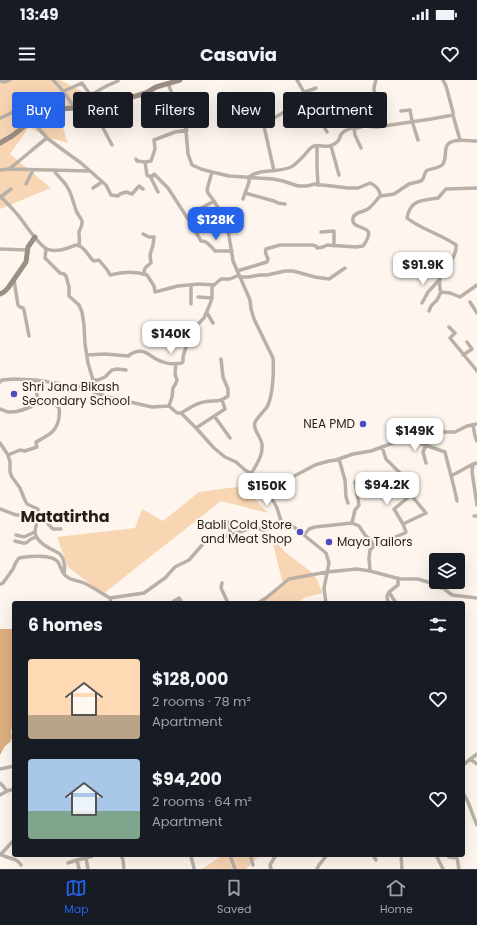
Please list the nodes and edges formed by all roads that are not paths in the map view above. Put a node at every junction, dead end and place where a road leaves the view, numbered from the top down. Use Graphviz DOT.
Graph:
graph roads {
  1 [pos="10,80"];
  2 [pos="53,80"];
  3 [pos="177,80"];
  4 [pos="297,80"];
  5 [pos="376,80"];
  6 [pos="443,80"];
  7 [pos="0,81"];
  8 [pos="84,81"];
  9 [pos="118,81"];
  10 [pos="168,83"];
  11 [pos="316,88"];
  12 [pos="64,91"];
  13 [pos="89,92"];
  14 [pos="95,92"];
  15 [pos="148,92"];
  16 [pos="304,92"];
  17 [pos="375,92"];
  18 [pos="73,106"];
  19 [pos="401,111"];
  20 [pos="12,112"];
  21 [pos="283,113"];
  22 [pos="453,115"];
  23 [pos="1,118"];
  24 [pos="412,121"];
  25 [pos="22,128"];
  26 [pos="40,128"];
  27 [pos="103,128"];
  28 [pos="325,128"];
  29 [pos="354,129"];
  30 [pos="187,130"];
  31 [pos="327,132"];
  32 [pos="47,138"];
  33 [pos="418,140"];
  34 [pos="460,140"];
  35 [pos="477,141"];
  36 [pos="0,143"];
  37 [pos="112,145"];
  38 [pos="317,146"];
  39 [pos="331,146"];
  40 [pos="361,148"];
  41 [pos="136,159"];
  42 [pos="145,162"];
  43 [pos="9,169"];
  44 [pos="0,170"];
  45 [pos="33,170"];
  46 [pos="54,170"];
  47 [pos="89,171"];
  48 [pos="274,171"];
  49 [pos="212,172"];
  50 [pos="339,175"];
  51 [pos="150,176"];
  52 [pos="250,177"];
  53 [pos="102,182"];
  54 [pos="26,184"];
  55 [pos="318,185"];
  56 [pos="93,188"];
  57 [pos="477,188"];
  58 [pos="11,189"];
  59 [pos="143,189"];
  60 [pos="158,192"];
  61 [pos="245,193"];
  62 [pos="381,196"];
  63 [pos="1,197"];
  64 [pos="243,199"];
  65 [pos="214,201"];
  66 [pos="285,204"];
  67 [pos="199,219"];
  68 [pos="321,232"];
  69 [pos="144,234"];
  70 [pos="35,237"];
  71 [pos="79,246"];
  72 [pos="334,246"];
  73 [pos="0,249"];
  74 [pos="46,249"];
  75 [pos="28,250"];
  76 [pos="232,251"];
  77 [pos="345,268"];
  78 [pos="237,271"];
  79 [pos="144,274"];
  80 [pos="239,276"];
  81 [pos="14,278"];
  82 [pos="440,279"];
  83 [pos="191,285"];
  84 [pos="214,285"];
  85 [pos="477,285"];
  86 [pos="441,292"];
  87 [pos="0,294"];
  88 [pos="198,298"];
  89 [pos="212,298"];
  90 [pos="470,302"];
  91 [pos="422,303"];
  92 [pos="190,304"];
  93 [pos="428,311"];
  94 [pos="477,312"];
  95 [pos="207,313"];
  96 [pos="213,323"];
  97 [pos="449,327"];
  98 [pos="29,336"];
  99 [pos="467,342"];
  100 [pos="87,355"];
  101 [pos="464,355"];
  102 [pos="221,359"];
  103 [pos="176,364"];
  104 [pos="126,370"];
  105 [pos="477,371"];
  106 [pos="35,380"];
  107 [pos="93,380"];
  108 [pos="0,382"];
  109 [pos="94,392"];
  110 [pos="222,400"];
  111 [pos="38,403"];
  112 [pos="170,406"];
  113 [pos="0,409"];
  114 [pos="181,414"];
  115 [pos="215,417"];
  116 [pos="475,425"];
  117 [pos="196,428"];
  118 [pos="419,435"];
  119 [pos="230,438"];
  120 [pos="477,441"];
  121 [pos="0,443"];
  122 [pos="426,446"];
  123 [pos="382,447"];
  124 [pos="8,455"];
  125 [pos="339,459"];
  126 [pos="426,463"];
  127 [pos="475,464"];
  128 [pos="250,474"];
  129 [pos="451,476"];
  130 [pos="359,482"];
  131 [pos="263,483"];
  132 [pos="411,495"];
  133 [pos="457,501"];
  134 [pos="348,503"];
  135 [pos="477,505"];
  136 [pos="0,509"];
  137 [pos="38,514"];
  138 [pos="38,520"];
  139 [pos="228,522"];
  140 [pos="352,523"];
  141 [pos="282,524"];
  142 [pos="403,524"];
  143 [pos="61,529"];
  144 [pos="35,532"];
  145 [pos="304,534"];
  146 [pos="16,535"];
  147 [pos="231,535"];
  148 [pos="36,537"];
  149 [pos="15,541"];
  150 [pos="374,546"];
  151 [pos="370,571"];
  152 [pos="327,572"];
  153 [pos="64,574"];
  154 [pos="398,578"];
  155 [pos="222,583"];
  156 [pos="1,584"];
  157 [pos="390,592"];
  158 [pos="110,598"];
  159 [pos="266,598"];
  160 [pos="477,598"];
  161 [pos="111,601"];
  162 [pos="227,601"];
  163 [pos="261,601"];
  164 [pos="268,601"];
  165 [pos="326,601"];
  166 [pos="388,601"];
  167 [pos="395,601"];
  168 [pos="477,754"];
  169 [pos="470,759"];
  170 [pos="465,763"];
  171 [pos="477,764"];
  172 [pos="12,766"];
  173 [pos="0,769"];
  174 [pos="0,783"];
  175 [pos="12,790"];
  176 [pos="7,791"];
  177 [pos="0,795"];
  178 [pos="465,797"];
  179 [pos="477,825"];
  180 [pos="12,842"];
  181 [pos="0,854"];
  182 [pos="89,857"];
  183 [pos="122,857"];
  184 [pos="191,857"];
  185 [pos="231,857"];
  186 [pos="251,857"];
  187 [pos="275,857"];
  188 [pos="325,857"];
  189 [pos="374,857"];
  190 [pos="401,857"];
  191 [pos="437,857"];
  192 [pos="448,857"];
  193 [pos="86,858"];
  194 [pos="77,860"];
  195 [pos="376,860"];
  196 [pos="68,863"];
  197 [pos="21,865"];
  198 [pos="253,865"];
  199 [pos="79,869"];
  200 [pos="88,869"];
  201 [pos="124,869"];
  202 [pos="194,869"];
  203 [pos="235,869"];
  204 [pos="271,869"];
  205 [pos="317,869"];
  206 [pos="402,869"];
  207 [pos="443,869"];
  208 [pos="459,869"];
  1 -- 7 [label="street"];
  2 -- 12 [label="street"];
  3 -- 10 [label="street"];
  4 -- 16 [label="street"];
  5 -- 17 [label="street"];
  6 -- 22 [label="street"];
  8 -- 12 [label="street"];
  8 -- 13 [label="street"];
  9 -- 14 [label="street"];
  10 -- 15 [label="street"];
  10 -- 30 [label="street"];
  11 -- 16 [label="street"];
  12 -- 18 [label="street"];
  19 -- 24 [label="street"];
  20 -- 23 [label="street"];
  21 -- 48 [label="street"];
  22 -- 24 [label="street"];
  22 -- 34 [label="street"];
  24 -- 29 [label="street"];
  24 -- 33 [label="street"];
  25 -- 36 [label="street"];
  26 -- 32 [label="street"];
  27 -- 37 [label="street"];
  28 -- 31 [label="street"];
  29 -- 39 [label="street"];
  29 -- 40 [label="street"];
  30 -- 42 [label="street"];
  30 -- 49 [label="street"];
  32 -- 43 [label="street"];
  32 -- 47 [label="street"];
  34 -- 35 [label="street"];
  34 -- 62 [label="street"];
  38 -- 39 [label="street"];
  38 -- 48 [label="street"];
  38 -- 55 [label="street"];
  39 -- 50 [label="street"];
  41 -- 42 [label="street"];
  42 -- 51 [label="street"];
  43 -- 44 [label="street"];
  43 -- 45 [label="street"];
  45 -- 46 [label="street"];
  45 -- 54 [label="street"];
  46 -- 47 [label="street"];
  46 -- 71 [label="street"];
  47 -- 53 [label="street"];
  48 -- 52 [label="street"];
  49 -- 52 [label="street"];
  49 -- 65 [label="street"];
  51 -- 60 [label="street"];
  51 -- 76 [label="street"];
  52 -- 55 [label="street"];
  52 -- 61 [label="street"];
  53 -- 56 [label="street"];
  53 -- 59 [label="street"];
  55 -- 62 [label="street"];
  57 -- 82 [label="street"];
  58 -- 63 [label="street"];
  61 -- 64 [label="street"];
  61 -- 66 [label="street"];
  62 -- 72 [label="street"];
  63 -- 70 [label="street"];
  65 -- 67 [label="street"];
  65 -- 76 [label="street"];
  68 -- 72 [label="street"];
  69 -- 79 [label="street"];
  70 -- 74 [label="street"];
  70 -- 75 [label="street"];
  71 -- 74 [label="street"];
  71 -- 79 [label="street"];
  72 -- 78 [label="street"];
  73 -- 75 [label="street"];
  74 -- 100 [label="street"];
  75 -- 81 [label="street"];
  76 -- 78 [label="street"];
  77 -- 80 [label="street"];
  78 -- 80 [label="street"];
  79 -- 83 [label="street"];
  80 -- 84 [label="street"];
  80 -- 128 [label="street"];
  81 -- 87 [label="street"];
  81 -- 98 [label="street"];
  82 -- 86 [label="street"];
  82 -- 91 [label="street"];
  83 -- 84 [label="street"];
  83 -- 92 [label="street"];
  84 -- 89 [label="street"];
  85 -- 86 [label="street"];
  86 -- 93 [label="street"];
  88 -- 89 [label="street"];
  89 -- 95 [label="street"];
  90 -- 94 [label="street"];
  95 -- 96 [label="street"];
  95 -- 103 [label="street"];
  97 -- 101 [label="street"];
  99 -- 101 [label="street"];
  100 -- 103 [label="street"];
  100 -- 107 [label="street"];
  101 -- 105 [label="street"];
  102 -- 110 [label="street"];
  103 -- 112 [label="street"];
  104 -- 107 [label="street"];
  106 -- 108 [label="street"];
  106 -- 109 [label="street"];
  106 -- 111 [label="street"];
  107 -- 109 [label="street"];
  109 -- 112 [label="street"];
  110 -- 114 [label="street"];
  110 -- 115 [label="street"];
  111 -- 113 [label="street"];
  111 -- 124 [label="street"];
  112 -- 114 [label="street"];
  114 -- 117 [label="street"];
  115 -- 117 [label="street"];
  115 -- 119 [label="street"];
  116 -- 118 [label="street"];
  116 -- 120 [label="street"];
  117 -- 128 [label="street"];
  118 -- 122 [label="street"];
  118 -- 123 [label="street"];
  121 -- 124 [label="street"];
  122 -- 126 [label="street"];
  122 -- 129 [label="street"];
  123 -- 125 [label="street"];
  123 -- 132 [label="street"];
  124 -- 137 [label="street"];
  125 -- 131 [label="street"];
  125 -- 134 [label="street"];
  127 -- 129 [label="street"];
  127 -- 135 [label="street"];
  128 -- 131 [label="street"];
  129 -- 133 [label="street"];
  130 -- 140 [label="street"];
  131 -- 141 [label="street"];
  132 -- 142 [label="street"];
  132 -- 142 [label="street"];
  136 -- 138 [label="street"];
  137 -- 138 [label="street"];
  137 -- 143 [label="street"];
  138 -- 144 [label="street"];
  139 -- 147 [label="street"];
  140 -- 145 [label="street"];
  140 -- 150 [label="street"];
  141 -- 145 [label="street"];
  141 -- 147 [label="street"];
  142 -- 150 [label="street"];
  144 -- 146 [label="street"];
  144 -- 148 [label="street"];
  145 -- 152 [label="street"];
  147 -- 158 [label="street"];
  148 -- 149 [label="street"];
  148 -- 153 [label="street"];
  150 -- 151 [label="street"];
  151 -- 152 [label="street"];
  151 -- 154 [label="street"];
  152 -- 159 [label="street"];
  152 -- 165 [label="street"];
  153 -- 156 [label="street"];
  153 -- 158 [label="street"];
  154 -- 157 [label="street"];
  154 -- 160 [label="street"];
  155 -- 162 [label="street"];
  157 -- 166 [label="street"];
  157 -- 167 [label="street"];
  158 -- 161 [label="street"];
  159 -- 163 [label="street"];
  159 -- 164 [label="street"];
  168 -- 169 [label="street"];
  169 -- 170 [label="street"];
  169 -- 171 [label="street"];
  172 -- 173 [label="street"];
  174 -- 176 [label="street"];
  175 -- 176 [label="street"];
  176 -- 177 [label="street"];
  178 -- 179 [label="street"];
  180 -- 181 [label="street"];
  181 -- 197 [label="street"];
  182 -- 193 [label="street"];
  183 -- 201 [label="street"];
  184 -- 202 [label="street"];
  185 -- 203 [label="street"];
  186 -- 198 [label="street"];
  187 -- 204 [label="street"];
  188 -- 205 [label="street"];
  189 -- 195 [label="street"];
  190 -- 206 [label="street"];
  191 -- 207 [label="street"];
  192 -- 208 [label="street"];
  193 -- 194 [label="street"];
  193 -- 200 [label="street"];
  194 -- 196 [label="street"];
  194 -- 199 [label="street"];
}
